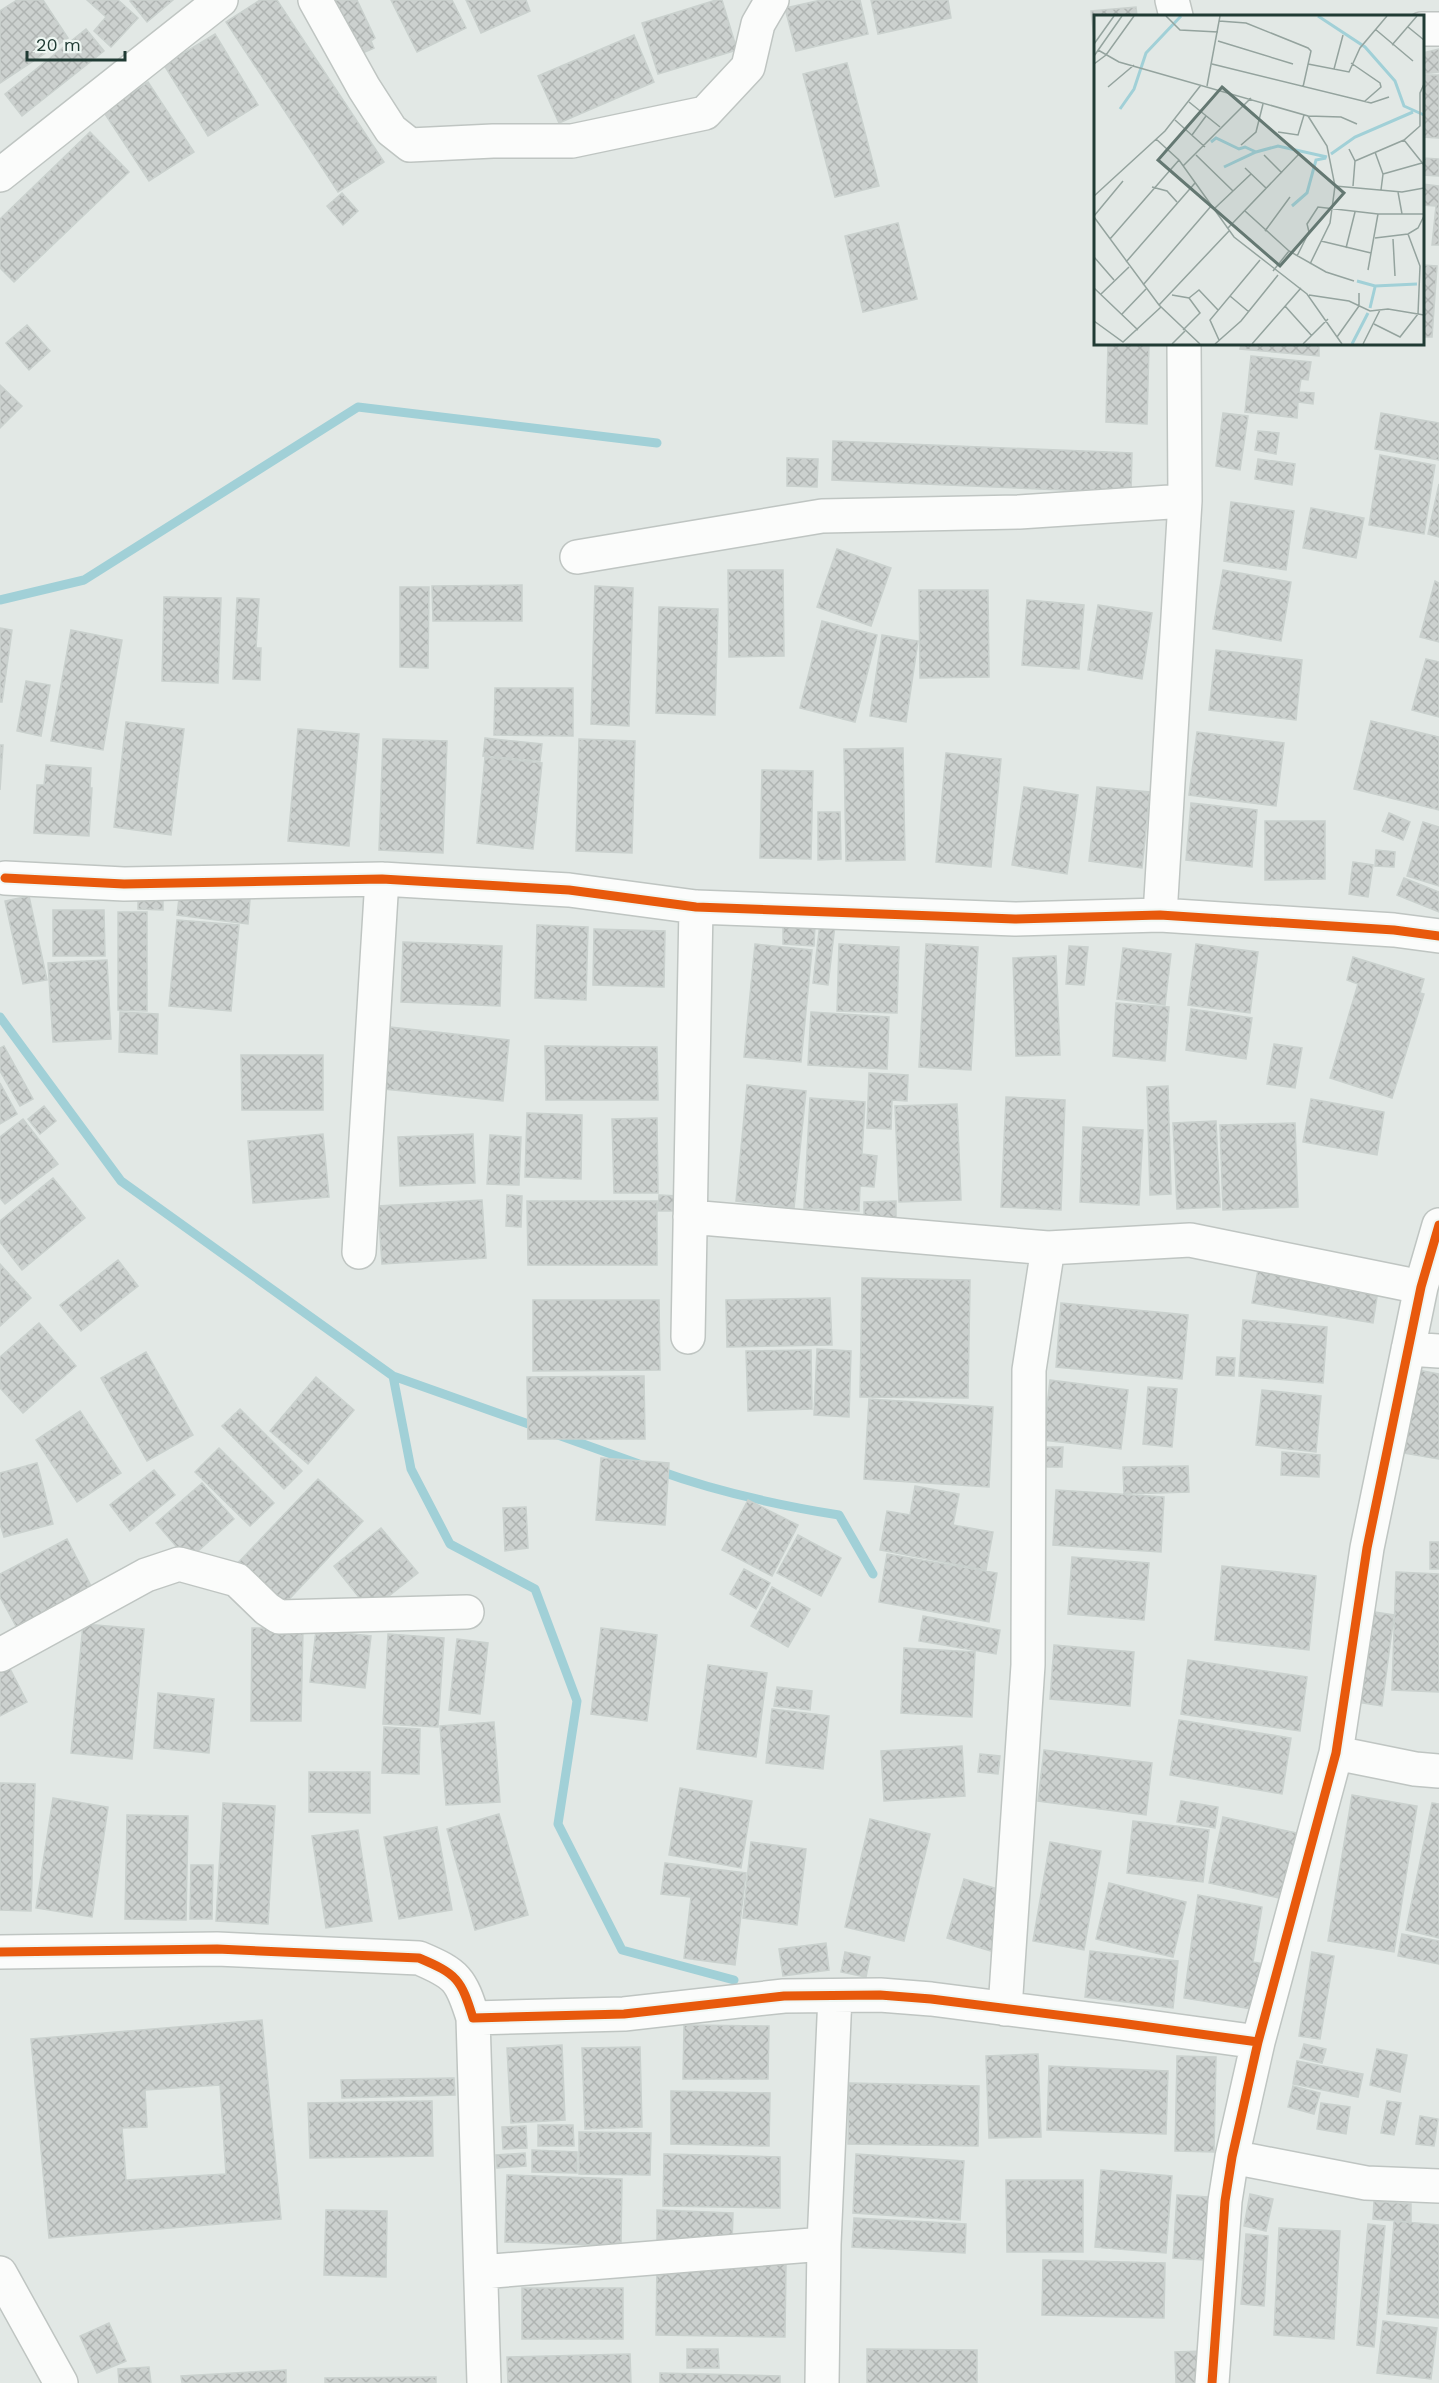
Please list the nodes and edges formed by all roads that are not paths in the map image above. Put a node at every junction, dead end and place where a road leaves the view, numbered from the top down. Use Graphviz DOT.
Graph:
graph roads {
  1 [pos="221,0"];
  2 [pos="315,0"];
  3 [pos="772,0"];
  4 [pos="1172,0"];
  5 [pos="1176,15"];
  6 [pos="1439,28"];
  7 [pos="1424,29"];
  8 [pos="2,168"];
  9 [pos="1184,345"];
  10 [pos="1185,501"];
  11 [pos="577,557"];
  12 [pos="5,878"];
  13 [pos="382,879"];
  14 [pos="696,907"];
  15 [pos="1160,915"];
  16 [pos="1439,936"];
  17 [pos="690,1217"];
  18 [pos="1439,1225"];
  19 [pos="1047,1248"];
  20 [pos="359,1252"];
  21 [pos="1420,1287"];
  22 [pos="688,1337"];
  23 [pos="1423,1350"];
  24 [pos="467,1612"];
  25 [pos="0,1655"];
  26 [pos="1336,1753"];
  27 [pos="1439,1771"];
  28 [pos="0,1952"];
  29 [pos="835,1996"];
  30 [pos="1005,2009"];
  31 [pos="473,2018"];
  32 [pos="1258,2042"];
  33 [pos="1232,2157"];
  34 [pos="1439,2186"];
  35 [pos="824,2244"];
  36 [pos="481,2272"];
  37 [pos="0,2273"];
  38 [pos="61,2383"];
  39 [pos="484,2383"];
  40 [pos="822,2383"];
  41 [pos="1212,2383"];
  1 -- 8 [label="street"];
  2 -- 3 [label="street"];
  4 -- 5 [label="street"];
  6 -- 7 [label="street"];
  9 -- 10 [label="street"];
  10 -- 11 [label="street"];
  10 -- 15 [label="street"];
  12 -- 13 [label="street"];
  13 -- 14 [label="street"];
  13 -- 20 [label="street"];
  14 -- 15 [label="street"];
  14 -- 17 [label="street"];
  15 -- 16 [label="street"];
  17 -- 19 [label="street"];
  17 -- 22 [label="street"];
  18 -- 21 [label="street"];
  19 -- 21 [label="street"];
  19 -- 30 [label="street"];
  21 -- 23 [label="street"];
  23 -- 26 [label="street"];
  24 -- 25 [label="street"];
  26 -- 27 [label="street"];
  26 -- 32 [label="street"];
  28 -- 31 [label="street"];
  29 -- 30 [label="street"];
  29 -- 31 [label="street"];
  29 -- 35 [label="street"];
  30 -- 32 [label="street"];
  31 -- 36 [label="street"];
  32 -- 33 [label="street"];
  33 -- 34 [label="street"];
  33 -- 41 [label="street"];
  35 -- 36 [label="street"];
  35 -- 40 [label="street"];
  36 -- 39 [label="street"];
  37 -- 38 [label="street"];
}
